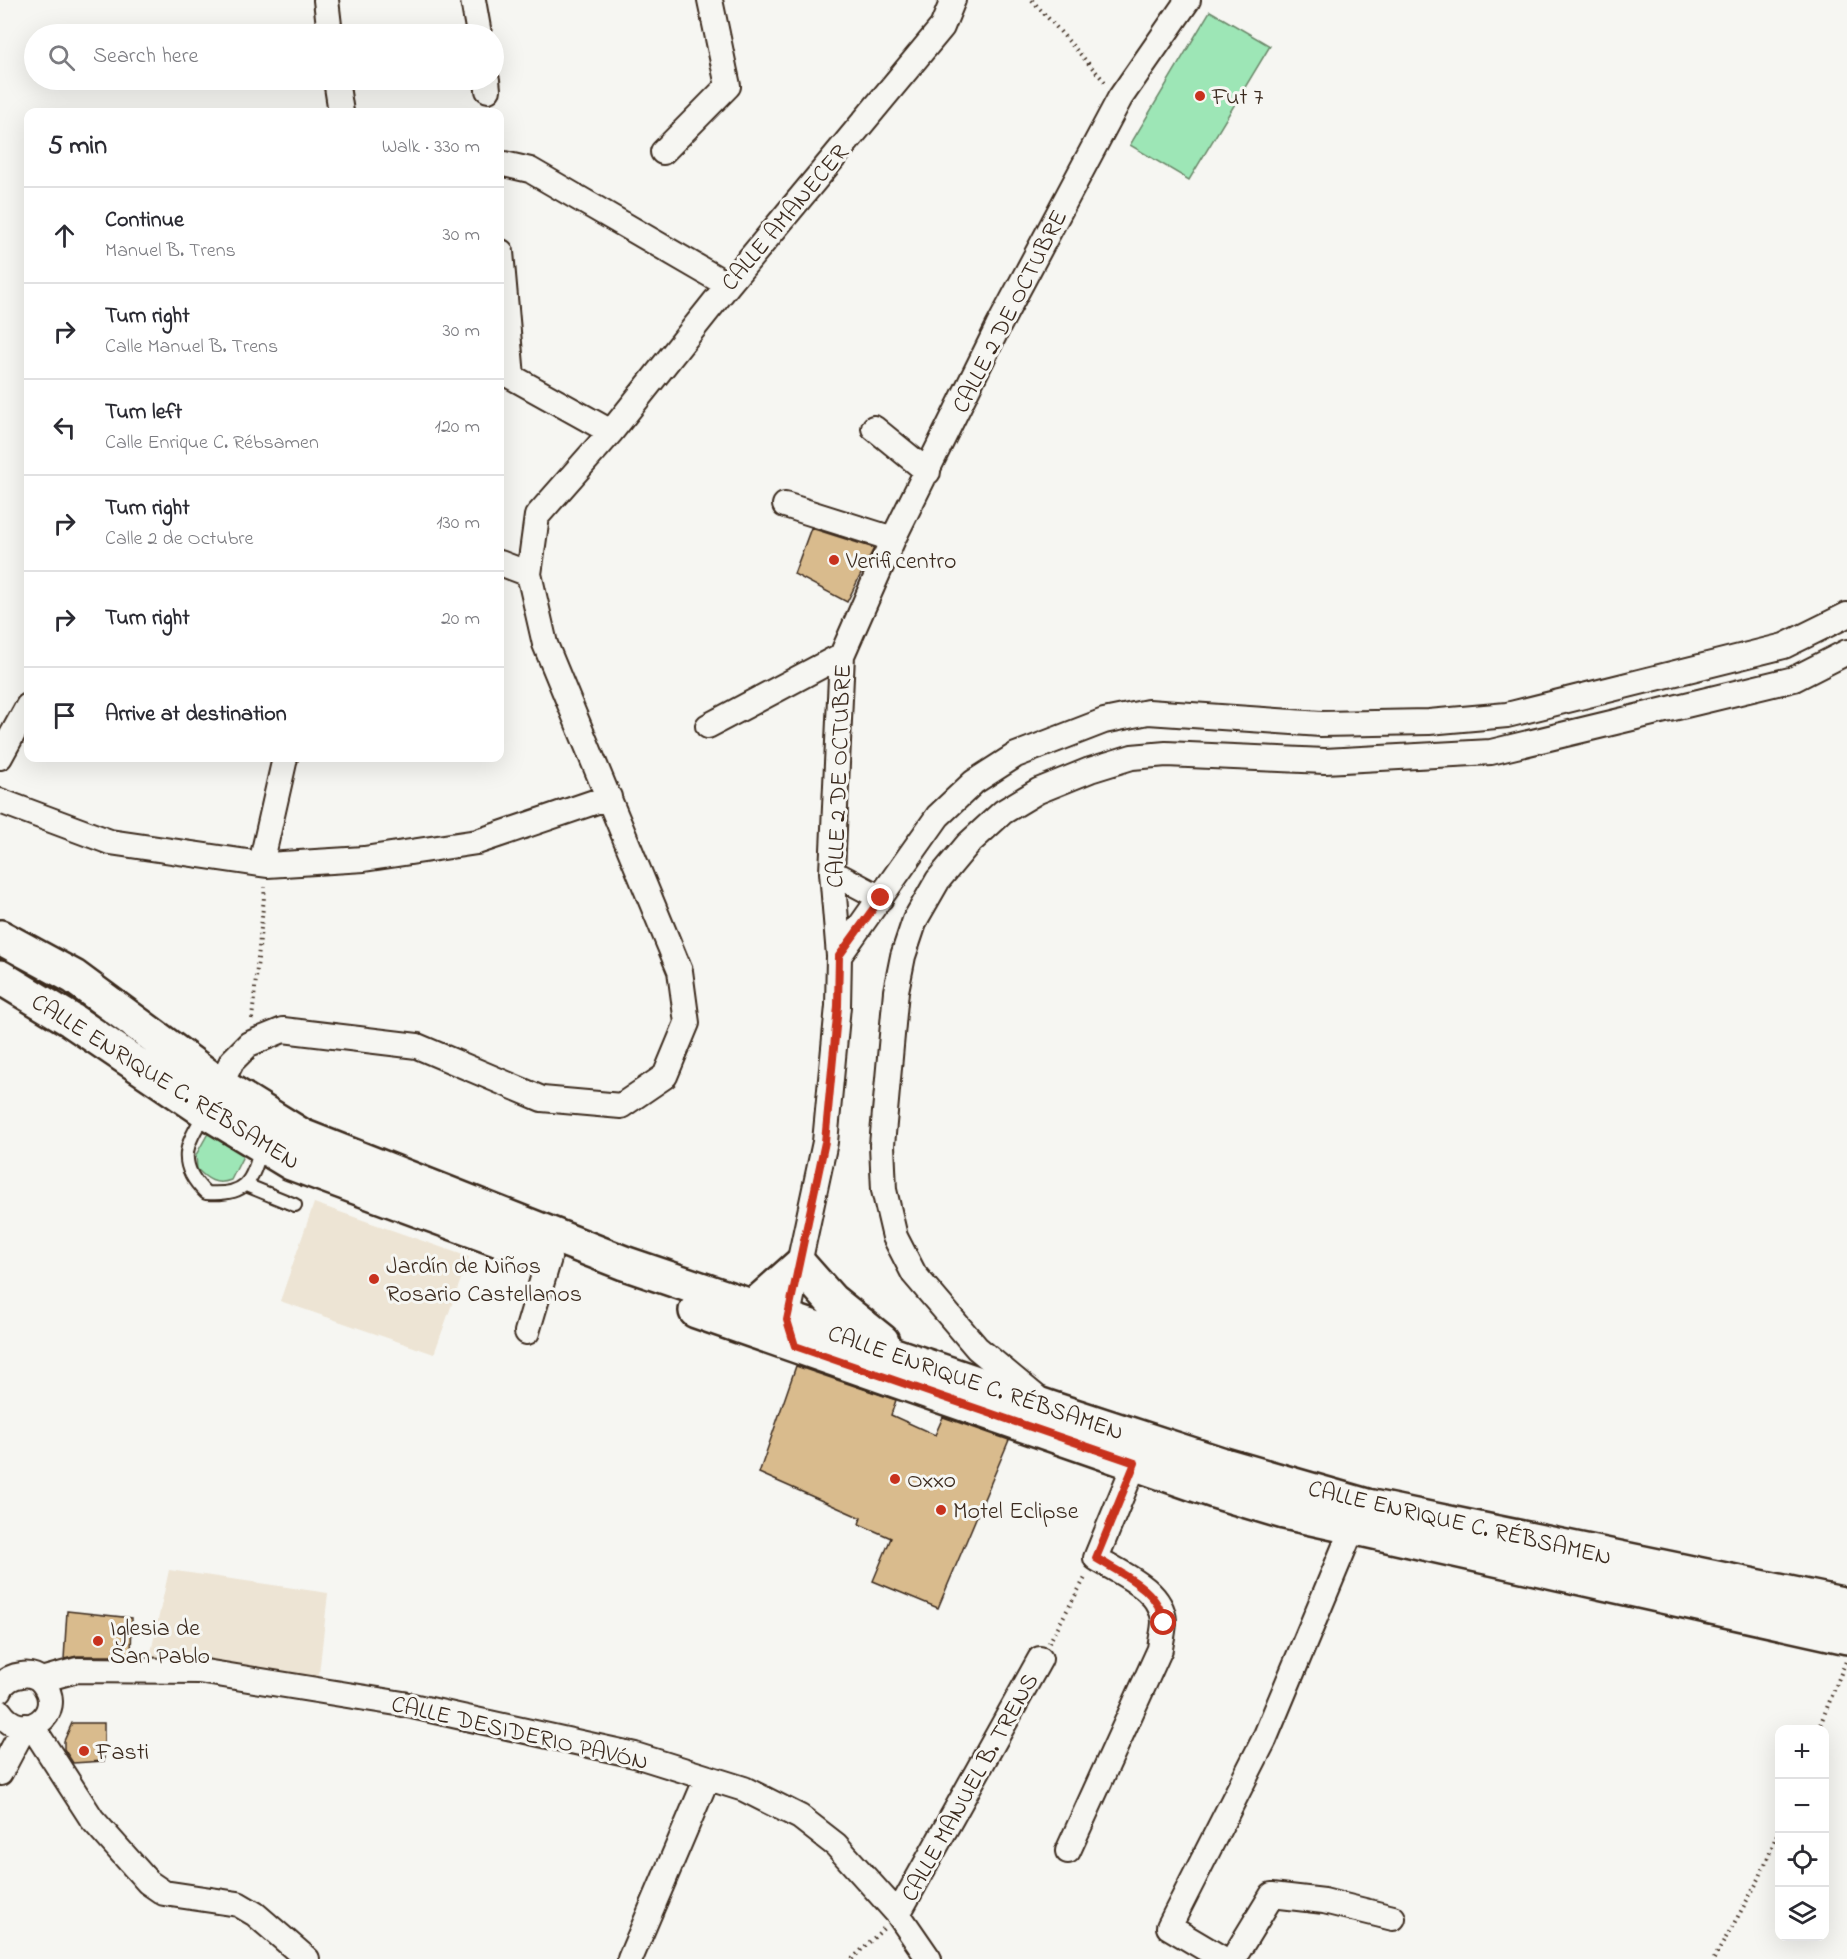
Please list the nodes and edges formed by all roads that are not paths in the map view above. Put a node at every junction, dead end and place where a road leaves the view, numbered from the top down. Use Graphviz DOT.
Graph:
graph roads {
  1 [pos="326,0"];
  2 [pos="473,0"];
  3 [pos="710,0"];
  4 [pos="953,0"];
  5 [pos="1188,0"];
  6 [pos="329,24"];
  7 [pos="477,24"];
  8 [pos="338,90"];
  9 [pos="340,108"];
  10 [pos="663,152"];
  11 [pos="504,164"];
  12 [pos="728,285"];
  13 [pos="504,286"];
  14 [pos="874,428"];
  15 [pos="611,432"];
  16 [pos="928,472"];
  17 [pos="785,505"];
  18 [pos="893,539"];
  19 [pos="504,565"];
  20 [pos="529,574"];
  21 [pos="1847,615"];
  22 [pos="1847,652"];
  23 [pos="842,655"];
  24 [pos="24,713"];
  25 [pos="1449,720"];
  26 [pos="708,726"];
  27 [pos="1451,754"];
  28 [pos="0,757"];
  29 [pos="284,762"];
  30 [pos="609,797"];
  31 [pos="0,801"];
  32 [pos="264,865"];
  33 [pos="832,872"];
  34 [pos="881,898"];
  35 [pos="0,937"];
  36 [pos="839,956"];
  37 [pos="0,977"];
  38 [pos="213,1099"];
  39 [pos="263,1131"];
  40 [pos="246,1185"];
  41 [pos="295,1205"];
  42 [pos="549,1258"];
  43 [pos="800,1265"];
  44 [pos="754,1306"];
  45 [pos="527,1332"];
  46 [pos="791,1333"];
  47 [pos="908,1358"];
  48 [pos="1050,1408"];
  49 [pos="1135,1463"];
  50 [pos="1352,1529"];
  51 [pos="1847,1605"];
  52 [pos="1847,1636"];
  53 [pos="1040,1659"];
  54 [pos="40,1680"];
  55 [pos="1,1686"];
  56 [pos="0,1712"];
  57 [pos="29,1726"];
  58 [pos="0,1773"];
  59 [pos="707,1778"];
  60 [pos="1068,1851"];
  61 [pos="898,1914"];
  62 [pos="1393,1918"];
  63 [pos="307,1959"];
  64 [pos="630,1959"];
  65 [pos="929,1959"];
  66 [pos="1223,1959"];
  67 [pos="1233,1959"];
  1 -- 6 [label="street"];
  2 -- 7 [label="street"];
  3 -- 10 [label="street"];
  4 -- 12 [label="street, CALLE AMANECER"];
  5 -- 16 [label="street, CALLE 2 DE OCTUBRE"];
  8 -- 9 [label="street"];
  11 -- 12 [label="street"];
  12 -- 15 [label="street, CALLE AMANECER"];
  13 -- 15 [label="street"];
  14 -- 16 [label="street"];
  15 -- 20 [label="street, CALLE AMANECER"];
  16 -- 18 [label="street, CALLE 2 DE OCTUBRE"];
  17 -- 18 [label="street"];
  18 -- 23 [label="street, CALLE 2 DE OCTUBRE"];
  19 -- 20 [label="street"];
  20 -- 30 [label="street, CALLE AMANECER"];
  21 -- 25 [label="street"];
  22 -- 27 [label="street"];
  23 -- 26 [label="street"];
  23 -- 33 [label="street, CALLE 2 DE OCTUBRE"];
  24 -- 28 [label="street"];
  25 -- 27 [label="street"];
  25 -- 34 [label="street"];
  27 -- 48 [label="street"];
  29 -- 32 [label="street"];
  30 -- 32 [label="street"];
  30 -- 38 [label="street, CALLE AMANECER"];
  31 -- 32 [label="street"];
  33 -- 34 [label="street"];
  33 -- 36 [label="street, CALLE 2 DE OCTUBRE"];
  34 -- 36 [label="street"];
  35 -- 38 [label="main road, CALLE ENRIQUE C. RÉBSAMEN"];
  36 -- 43 [label="street, CALLE 2 DE OCTUBRE"];
  37 -- 38 [label="main road, CALLE ENRIQUE C. RÉBSAMEN"];
  38 -- 39 [label="main road, CALLE ENRIQUE C. RÉBSAMEN"];
  38 -- 40 [label="lane"];
  39 -- 40 [label="lane"];
  39 -- 42 [label="main road, CALLE ENRIQUE C. RÉBSAMEN"];
  39 -- 44 [label="main road, CALLE ENRIQUE C. RÉBSAMEN"];
  40 -- 41 [label="lane"];
  42 -- 45 [label="street"];
  42 -- 46 [label="main road, CALLE ENRIQUE C. RÉBSAMEN"];
  43 -- 44 [label="main road"];
  43 -- 46 [label="street, CALLE 2 DE OCTUBRE"];
  43 -- 47 [label="main road"];
  44 -- 46 [label="main road, CALLE ENRIQUE C. RÉBSAMEN"];
  46 -- 47 [label="main road, CALLE ENRIQUE C. RÉBSAMEN"];
  46 -- 49 [label="main road, CALLE ENRIQUE C. RÉBSAMEN"];
  47 -- 48 [label="main road, CALLE ENRIQUE C. RÉBSAMEN"];
  48 -- 51 [label="main road, CALLE ENRIQUE C. RÉBSAMEN"];
  49 -- 50 [label="main road, CALLE ENRIQUE C. RÉBSAMEN"];
  49 -- 60 [label="street"];
  50 -- 52 [label="main road, CALLE ENRIQUE C. RÉBSAMEN"];
  50 -- 66 [label="street"];
  53 -- 61 [label="street, CALLE MANUEL B. TRENS"];
  54 -- 55 [label="street"];
  54 -- 57 [label="street"];
  54 -- 59 [label="street, CALLE DESIDERIO PAVÓN"];
  56 -- 57 [label="street"];
  57 -- 58 [label="street"];
  57 -- 63 [label="street"];
  59 -- 61 [label="street, CALLE DESIDERIO PAVÓN"];
  59 -- 64 [label="street"];
  61 -- 65 [label="street, CALLE DESIDERIO PAVÓN"];
  62 -- 67 [label="street"];
}
